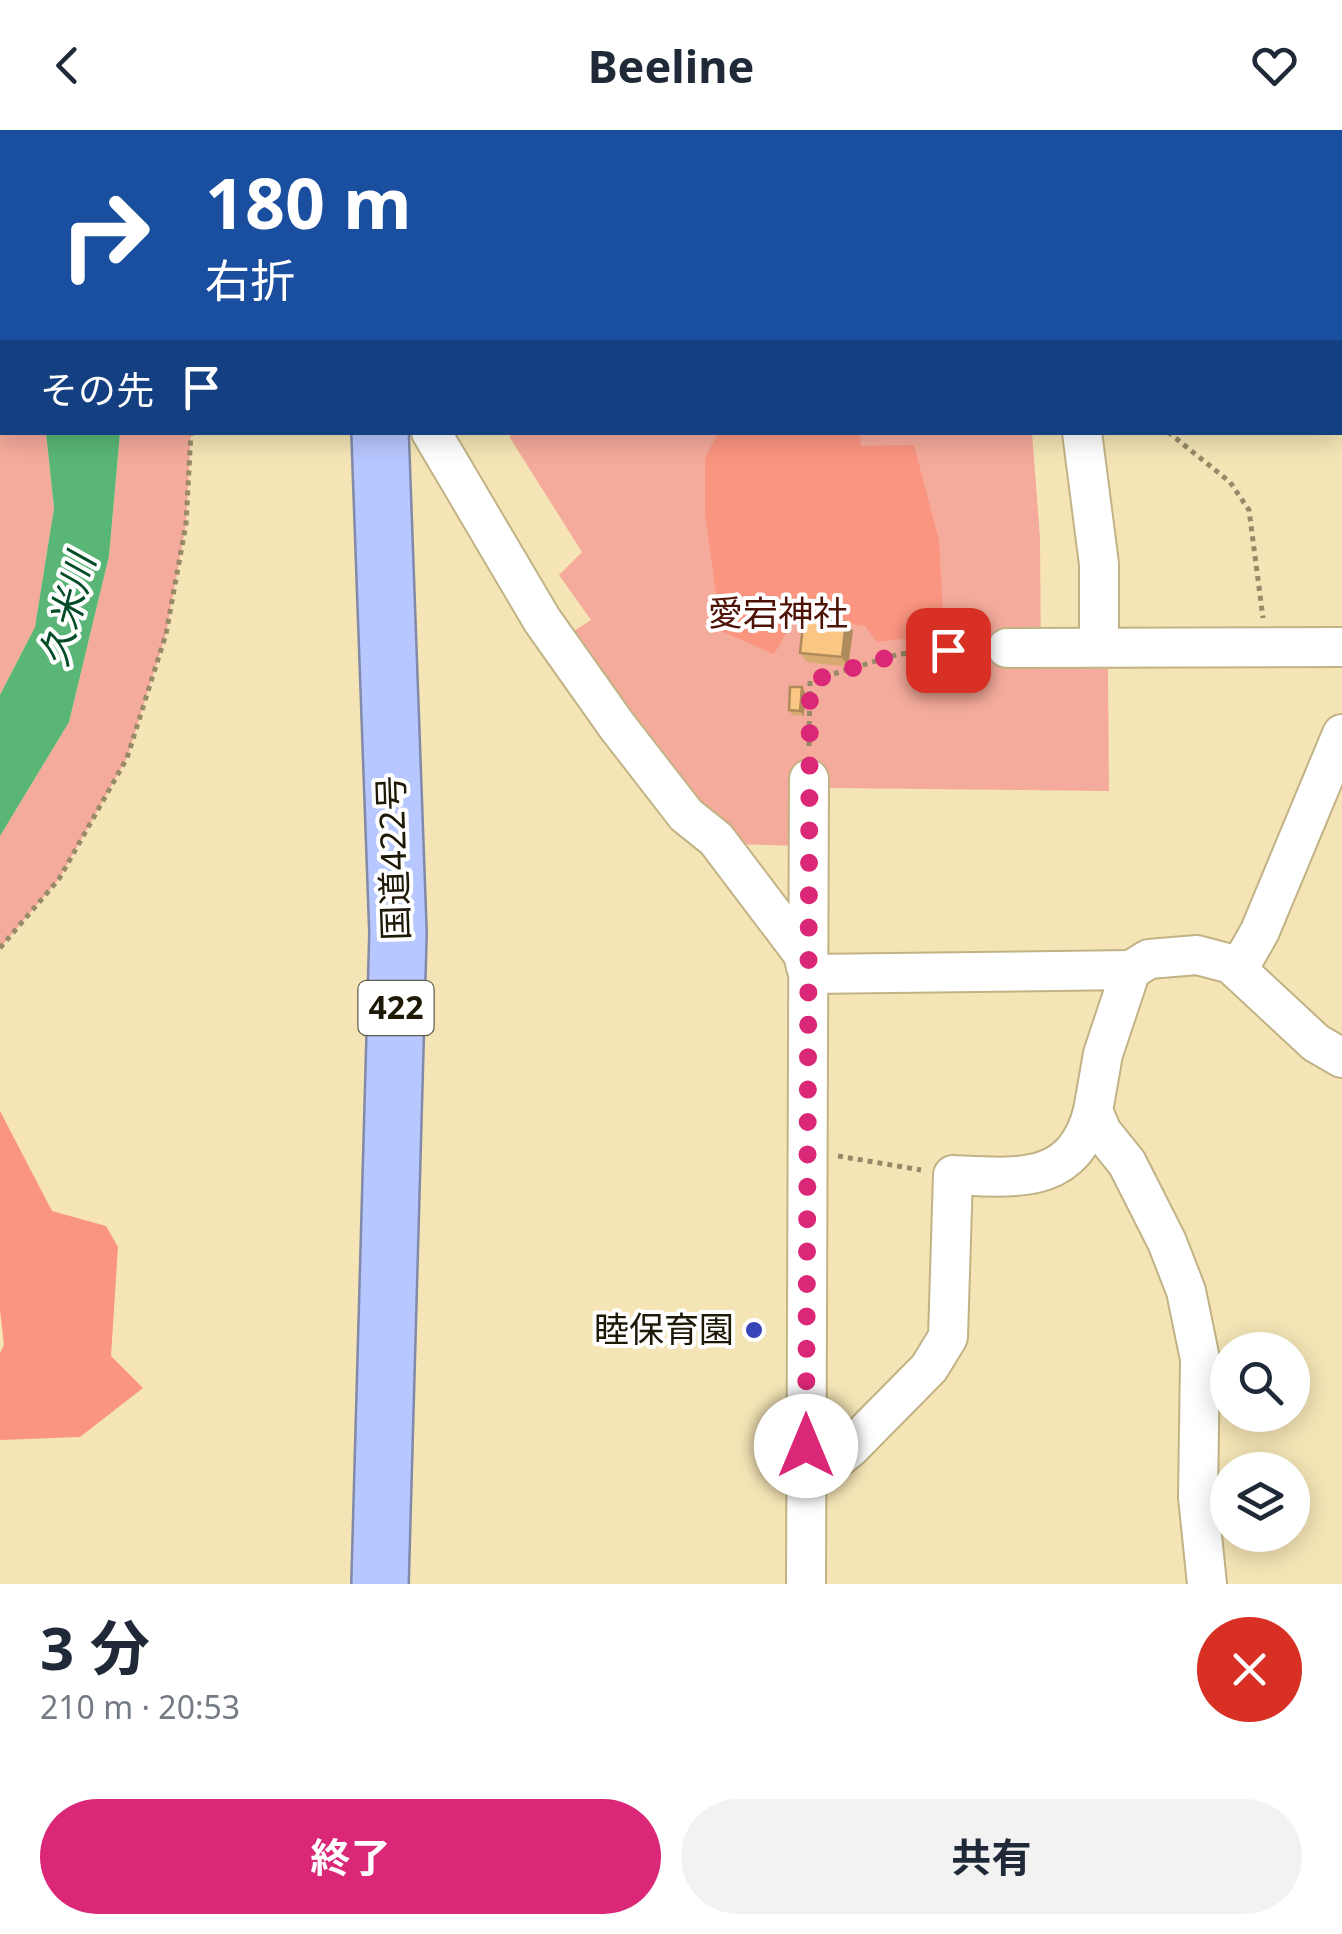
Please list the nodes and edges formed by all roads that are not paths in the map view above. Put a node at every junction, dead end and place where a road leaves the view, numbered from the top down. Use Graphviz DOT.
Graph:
graph roads {
  1 [pos="380,435"];
  2 [pos="433,435"];
  3 [pos="1082,435"];
  4 [pos="1100,646"];
  5 [pos="1007,648"];
  6 [pos="1342,648"];
  7 [pos="1342,734"];
  8 [pos="808,779"];
  9 [pos="1231,964"];
  10 [pos="1131,970"];
  11 [pos="808,974"];
  12 [pos="1342,1058"];
  13 [pos="1094,1110"];
  14 [pos="806,1483"];
  15 [pos="380,1584"];
  16 [pos="806,1584"];
  17 [pos="1207,1584"];
  1 -- 15 [label="highway, 国道422号 / 422"];
  2 -- 11 [label="street"];
  3 -- 4 [label="street"];
  4 -- 5 [label="street"];
  4 -- 6 [label="street"];
  7 -- 9 [label="street"];
  8 -- 11 [label="street"];
  9 -- 10 [label="street"];
  9 -- 12 [label="street"];
  10 -- 11 [label="street"];
  10 -- 13 [label="street"];
  11 -- 14 [label="street"];
  13 -- 14 [label="street"];
  13 -- 17 [label="street"];
  14 -- 16 [label="street"];
}
